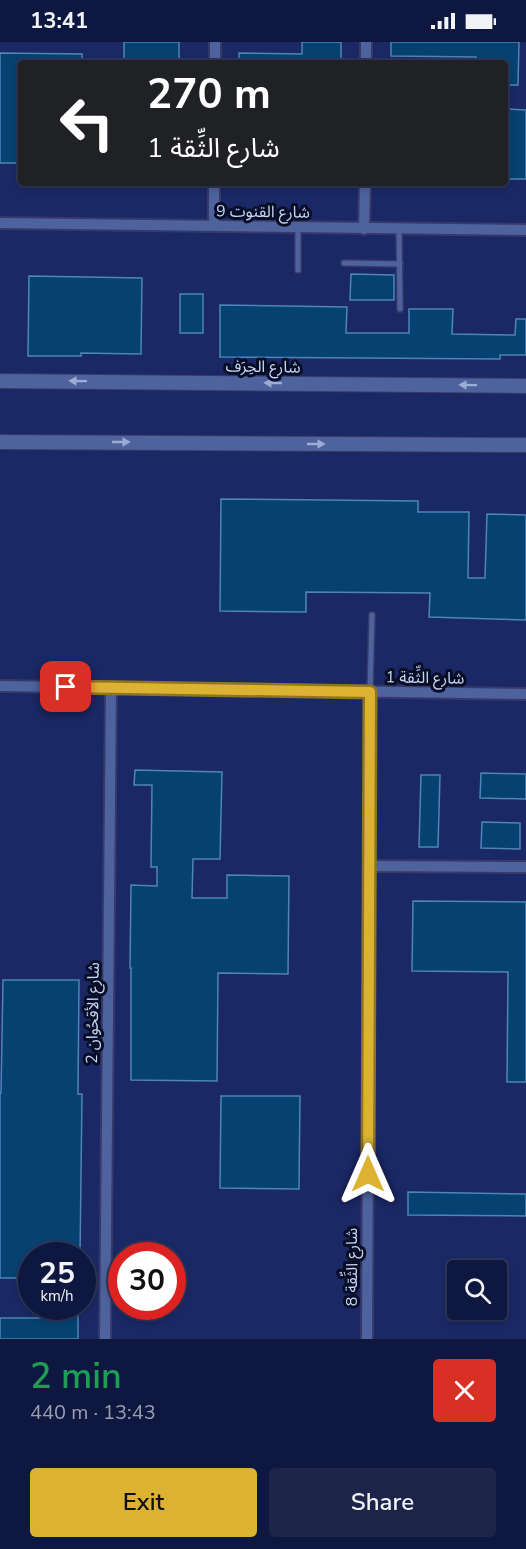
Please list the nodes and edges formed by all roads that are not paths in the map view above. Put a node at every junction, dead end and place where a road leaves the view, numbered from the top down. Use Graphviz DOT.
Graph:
graph roads {
  1 [pos="215,42"];
  2 [pos="366,42"];
  3 [pos="215,60"];
  4 [pos="366,60"];
  5 [pos="214,186"];
  6 [pos="365,186"];
  7 [pos="0,223"];
  8 [pos="214,226"];
  9 [pos="298,228"];
  10 [pos="364,229"];
  11 [pos="399,229"];
  12 [pos="526,231"];
  13 [pos="344,263"];
  14 [pos="400,264"];
  15 [pos="298,270"];
  16 [pos="400,309"];
  17 [pos="0,381"];
  18 [pos="526,386"];
  19 [pos="0,442"];
  20 [pos="526,445"];
  21 [pos="372,615"];
  22 [pos="0,686"];
  23 [pos="111,687"];
  24 [pos="370,692"];
  25 [pos="526,694"];
  26 [pos="369,866"];
  27 [pos="526,867"];
  28 [pos="105,1339"];
  29 [pos="367,1339"];
  1 -- 3 [label="street"];
  2 -- 4 [label="street"];
  5 -- 8 [label="street"];
  6 -- 10 [label="street"];
  7 -- 8 [label="street, شارع القنوت 9"];
  8 -- 9 [label="street, شارع القنوت 9"];
  9 -- 10 [label="street, شارع القنوت 9"];
  9 -- 15 [label="lane"];
  10 -- 11 [label="street, شارع القنوت 9"];
  11 -- 12 [label="street, شارع القنوت 9"];
  11 -- 14 [label="lane"];
  13 -- 14 [label="lane"];
  14 -- 16 [label="lane"];
  18 -- 17 [label="street, شارع الحِرَف, one-way"];
  19 -- 20 [label="street, one-way"];
  21 -- 24 [label="lane"];
  22 -- 23 [label="street, شارع الثِّقة 1"];
  23 -- 24 [label="street, شارع الثِّقة 1"];
  23 -- 28 [label="street, شارع الأقحُوان 2"];
  24 -- 25 [label="street, شارع الثِّقة 1"];
  24 -- 26 [label="street, شارع الثِّقة 8"];
  26 -- 27 [label="street"];
  26 -- 29 [label="street, شارع الثِّقة 8"];
}
